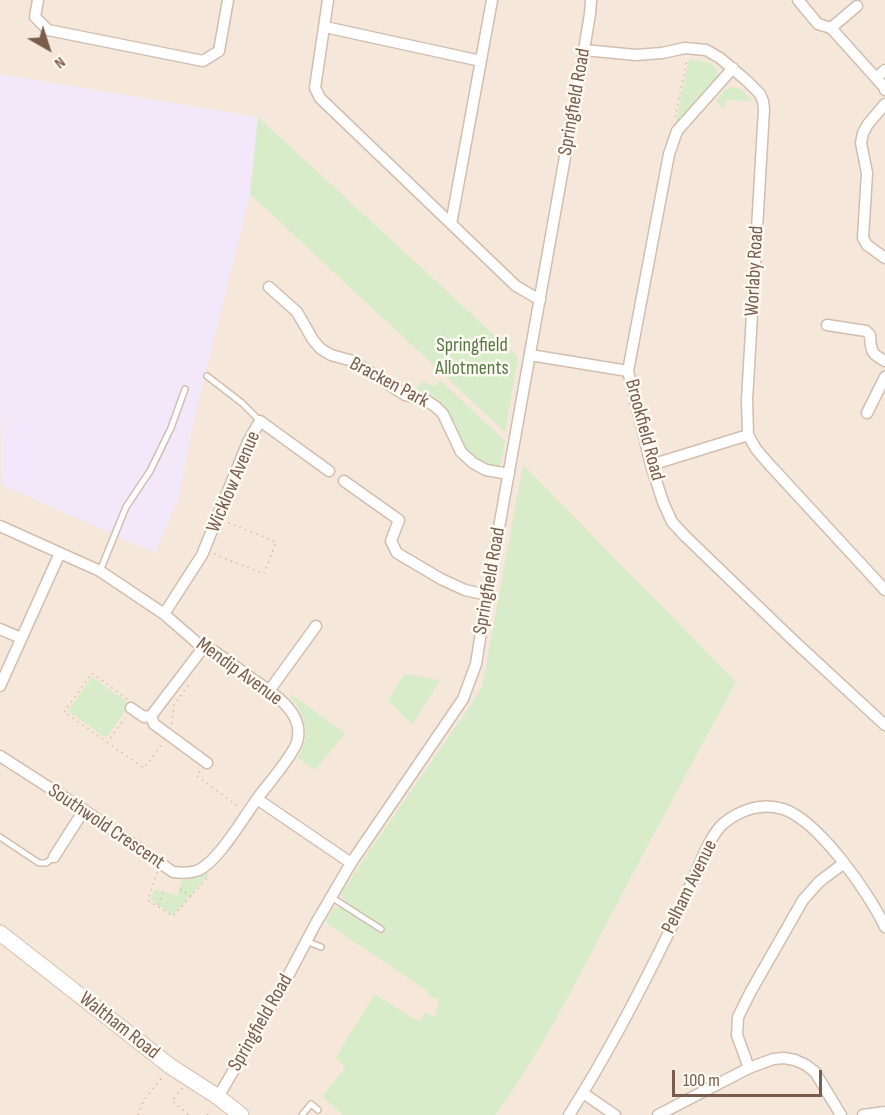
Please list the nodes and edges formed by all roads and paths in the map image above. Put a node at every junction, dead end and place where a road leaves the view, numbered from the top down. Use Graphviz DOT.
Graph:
graph roads {
  1 [pos="38,0"];
  2 [pos="228,0"];
  3 [pos="328,0"];
  4 [pos="492,0"];
  5 [pos="591,0"];
  6 [pos="798,0"];
  7 [pos="857,6"];
  8 [pos="325,27"];
  9 [pos="831,28"];
  10 [pos="584,50"];
  11 [pos="688,56"];
  12 [pos="481,61"];
  13 [pos="733,68"];
  14 [pos="881,74"];
  15 [pos="885,90"];
  16 [pos="885,104"];
  17 [pos="679,130"];
  18 [pos="452,224"];
  19 [pos="885,258"];
  20 [pos="269,287"];
  21 [pos="540,300"];
  22 [pos="827,325"];
  23 [pos="530,355"];
  24 [pos="885,361"];
  25 [pos="628,371"];
  26 [pos="207,376"];
  27 [pos="885,377"];
  28 [pos="185,388"];
  29 [pos="867,413"];
  30 [pos="260,422"];
  31 [pos="748,435"];
  32 [pos="651,465"];
  33 [pos="329,471"];
  34 [pos="509,474"];
  35 [pos="344,481"];
  36 [pos="218,518"];
  37 [pos="0,526"];
  38 [pos="204,550"];
  39 [pos="60,553"];
  40 [pos="100,571"];
  41 [pos="885,590"];
  42 [pos="487,595"];
  43 [pos="164,614"];
  44 [pos="316,626"];
  45 [pos="0,629"];
  46 [pos="21,638"];
  47 [pos="203,648"];
  48 [pos="0,686"];
  49 [pos="270,691"];
  50 [pos="131,708"];
  51 [pos="152,716"];
  52 [pos="885,725"];
  53 [pos="0,756"];
  54 [pos="207,763"];
  55 [pos="257,800"];
  56 [pos="84,810"];
  57 [pos="247,813"];
  58 [pos="0,837"];
  59 [pos="54,857"];
  60 [pos="351,863"];
  61 [pos="844,863"];
  62 [pos="161,864"];
  63 [pos="206,866"];
  64 [pos="180,889"];
  65 [pos="163,892"];
  66 [pos="191,896"];
  67 [pos="331,897"];
  68 [pos="158,906"];
  69 [pos="885,927"];
  70 [pos="381,929"];
  71 [pos="0,933"];
  72 [pos="306,941"];
  73 [pos="321,947"];
  74 [pos="171,1066"];
  75 [pos="749,1068"];
  76 [pos="183,1088"];
  77 [pos="583,1093"];
  78 [pos="215,1104"];
  79 [pos="318,1110"];
  80 [pos="885,1112"];
  81 [pos="138,1115"];
  82 [pos="189,1115"];
  83 [pos="207,1115"];
  84 [pos="241,1115"];
  85 [pos="302,1115"];
  86 [pos="569,1115"];
  87 [pos="615,1115"];
  88 [pos="658,1115"];
  89 [pos="841,1115"];
  90 [pos="863,1115"];
  1 -- 2 [label="street"];
  3 -- 8 [label="street"];
  4 -- 12 [label="street"];
  5 -- 10 [label="street, Springfield Road"];
  6 -- 9 [label="street"];
  7 -- 9 [label="street"];
  8 -- 12 [label="street"];
  8 -- 18 [label="street"];
  9 -- 14 [label="street"];
  10 -- 13 [label="street, Worlaby Road"];
  10 -- 21 [label="street, Springfield Road"];
  11 -- 17 [label="path"];
  12 -- 18 [label="street"];
  13 -- 17 [label="street, Brookfield Road"];
  13 -- 31 [label="street, Worlaby Road"];
  14 -- 15 [label="street"];
  16 -- 19 [label="street"];
  17 -- 25 [label="street, Brookfield Road"];
  18 -- 21 [label="street"];
  20 -- 34 [label="street, Bracken Park"];
  21 -- 23 [label="street, Springfield Road"];
  22 -- 24 [label="street"];
  23 -- 25 [label="street"];
  23 -- 34 [label="street, Springfield Road"];
  25 -- 32 [label="street, Brookfield Road"];
  26 -- 30 [label="lane"];
  27 -- 29 [label="street"];
  28 -- 40 [label="lane"];
  30 -- 33 [label="street, Wicklow Avenue"];
  30 -- 36 [label="street, Wicklow Avenue"];
  31 -- 32 [label="street"];
  31 -- 41 [label="street"];
  32 -- 52 [label="street, Brookfield Road"];
  34 -- 42 [label="street, Springfield Road"];
  35 -- 42 [label="street"];
  36 -- 38 [label="street, Wicklow Avenue"];
  36 -- 38 [label="path"];
  37 -- 39 [label="street, Mendip Avenue"];
  38 -- 43 [label="street, Wicklow Avenue"];
  39 -- 40 [label="street, Mendip Avenue"];
  39 -- 46 [label="street"];
  40 -- 43 [label="street, Mendip Avenue"];
  42 -- 60 [label="street, Springfield Road"];
  43 -- 47 [label="street, Mendip Avenue"];
  44 -- 49 [label="street"];
  45 -- 46 [label="street"];
  46 -- 48 [label="street"];
  47 -- 49 [label="street, Mendip Avenue"];
  47 -- 51 [label="street"];
  49 -- 55 [label="street, Mendip Avenue"];
  50 -- 51 [label="street"];
  51 -- 54 [label="street"];
  53 -- 56 [label="street, Southwold Crescent"];
  54 -- 57 [label="path"];
  55 -- 57 [label="street"];
  55 -- 60 [label="street"];
  56 -- 59 [label="street"];
  56 -- 62 [label="street, Southwold Crescent"];
  57 -- 63 [label="street"];
  58 -- 59 [label="lane"];
  60 -- 67 [label="street, Springfield Road"];
  61 -- 69 [label="street, Pelham Avenue"];
  61 -- 75 [label="street"];
  61 -- 77 [label="street, Pelham Avenue"];
  62 -- 63 [label="street, Southwold Crescent"];
  62 -- 68 [label="path"];
  63 -- 66 [label="path"];
  64 -- 66 [label="path"];
  65 -- 68 [label="path"];
  66 -- 68 [label="path"];
  67 -- 70 [label="lane"];
  67 -- 72 [label="street, Springfield Road"];
  71 -- 74 [label="main road, Waltham Road"];
  72 -- 73 [label="lane"];
  72 -- 78 [label="street, Springfield Road"];
  74 -- 78 [label="main road, Waltham Road"];
  74 -- 81 [label="path"];
  75 -- 88 [label="street"];
  75 -- 89 [label="street"];
  76 -- 82 [label="path"];
  77 -- 86 [label="street, Pelham Avenue"];
  77 -- 87 [label="street"];
  78 -- 83 [label="path"];
  78 -- 84 [label="main road, Waltham Road"];
  79 -- 85 [label="lane"];
  80 -- 90 [label="street"];
}
